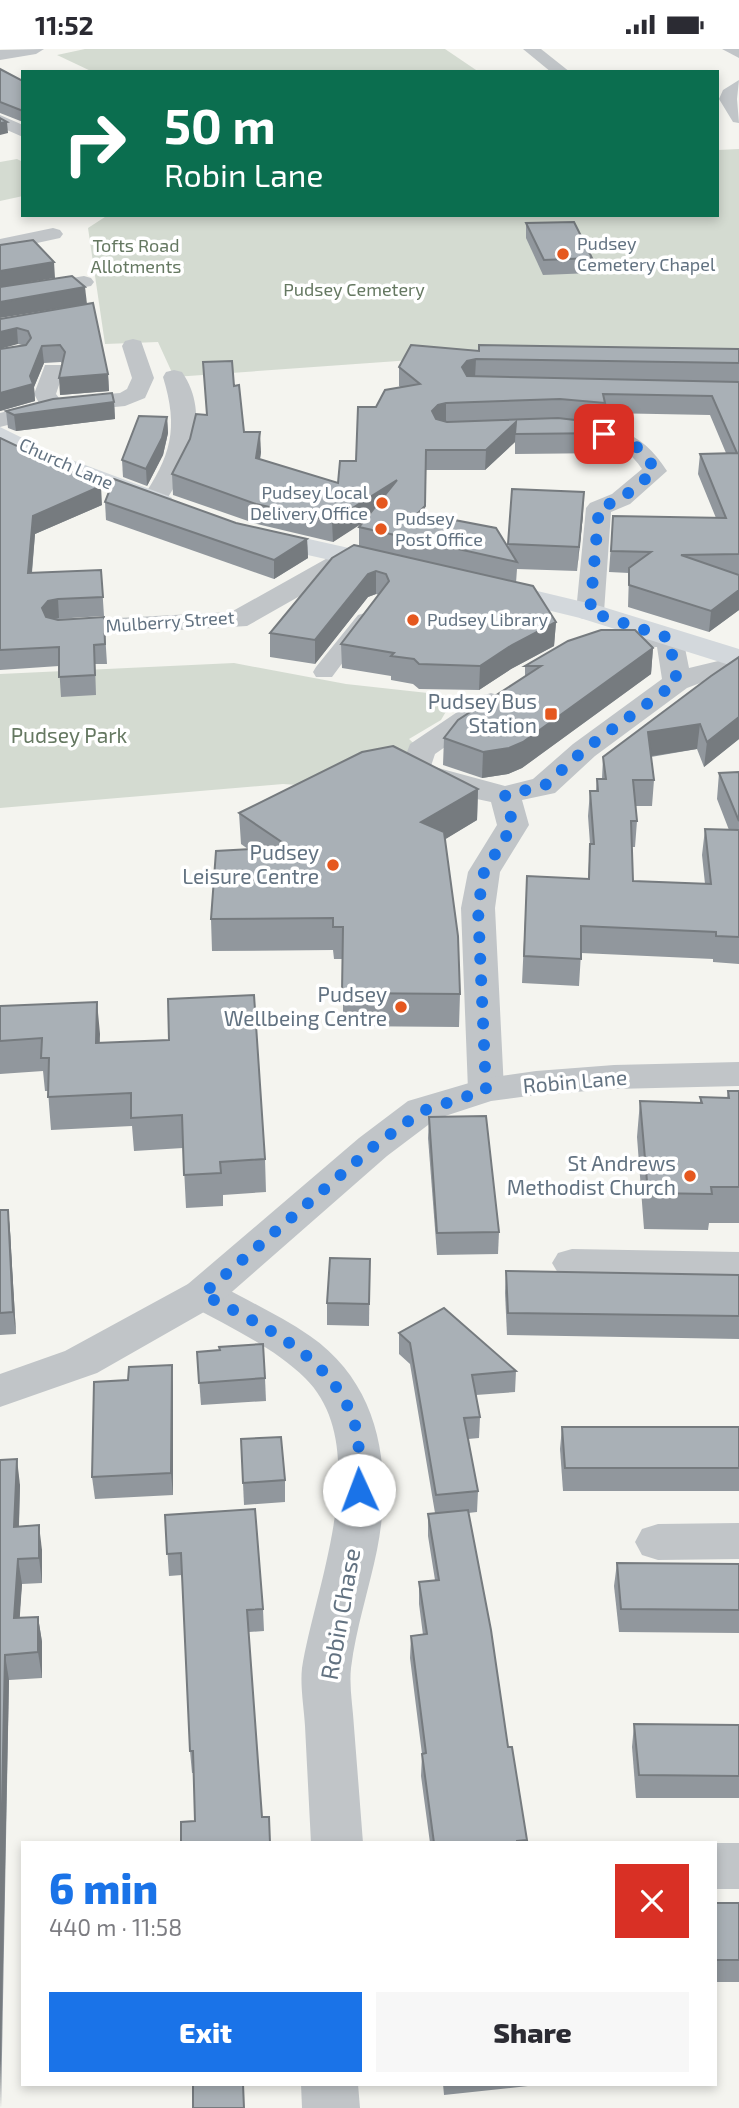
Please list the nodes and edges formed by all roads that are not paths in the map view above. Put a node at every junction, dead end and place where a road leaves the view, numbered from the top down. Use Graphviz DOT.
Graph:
graph roads {
  1 [pos="36,49"];
  2 [pos="531,49"];
  3 [pos="730,49"];
  4 [pos="739,53"];
  5 [pos="0,55"];
  6 [pos="559,70"];
  7 [pos="739,85"];
  8 [pos="719,117"];
  9 [pos="739,118"];
  10 [pos="0,120"];
  11 [pos="21,131"];
  12 [pos="53,234"];
  13 [pos="0,245"];
  14 [pos="84,282"];
  15 [pos="0,296"];
  16 [pos="133,346"];
  17 [pos="53,370"];
  18 [pos="174,377"];
  19 [pos="53,406"];
  20 [pos="0,420"];
  21 [pos="536,431"];
  22 [pos="0,434"];
  23 [pos="154,500"];
  24 [pos="189,513"];
  25 [pos="236,529"];
  26 [pos="349,557"];
  27 [pos="415,571"];
  28 [pos="462,581"];
  29 [pos="377,603"];
  30 [pos="60,629"];
  31 [pos="591,631"];
  32 [pos="669,638"];
  33 [pos="739,659"];
  34 [pos="739,665"];
  35 [pos="324,673"];
  36 [pos="677,682"];
  37 [pos="517,684"];
  38 [pos="505,795"];
  39 [pos="739,1074"];
  40 [pos="486,1090"];
  41 [pos="572,1263"];
  42 [pos="739,1266"];
  43 [pos="203,1294"];
  44 [pos="0,1391"];
  45 [pos="739,1541"];
  46 [pos="658,1542"];
  47 [pos="337,1841"];
  48 [pos="717,1866"];
  49 [pos="739,1866"];
  50 [pos="329,2086"];
  51 [pos="331,2108"];
  1 -- 5 [label="street"];
  2 -- 6 [label="street"];
  3 -- 4 [label="street"];
  7 -- 9 [label="street"];
  8 -- 9 [label="street"];
  10 -- 11 [label="street"];
  12 -- 13 [label="street"];
  14 -- 15 [label="street"];
  16 -- 19 [label="street"];
  17 -- 19 [label="street"];
  18 -- 23 [label="street"];
  19 -- 20 [label="street"];
  21 -- 31 [label="street"];
  22 -- 23 [label="main road, Church Lane"];
  23 -- 24 [label="main road, Church Lane"];
  25 -- 26 [label="main road"];
  26 -- 27 [label="main road"];
  26 -- 30 [label="street, Mulberry Street"];
  28 -- 31 [label="main road"];
  29 -- 35 [label="street"];
  31 -- 32 [label="main road"];
  32 -- 33 [label="main road"];
  32 -- 36 [label="street"];
  34 -- 36 [label="street"];
  36 -- 38 [label="street"];
  37 -- 38 [label="street"];
  38 -- 40 [label="street"];
  39 -- 40 [label="street, Robin Lane"];
  40 -- 43 [label="street, Robin Lane"];
  41 -- 42 [label="street"];
  43 -- 44 [label="street, Robin Lane"];
  43 -- 47 [label="street, Robin Chase"];
  45 -- 46 [label="street"];
  48 -- 49 [label="street"];
  50 -- 51 [label="street"];
}
